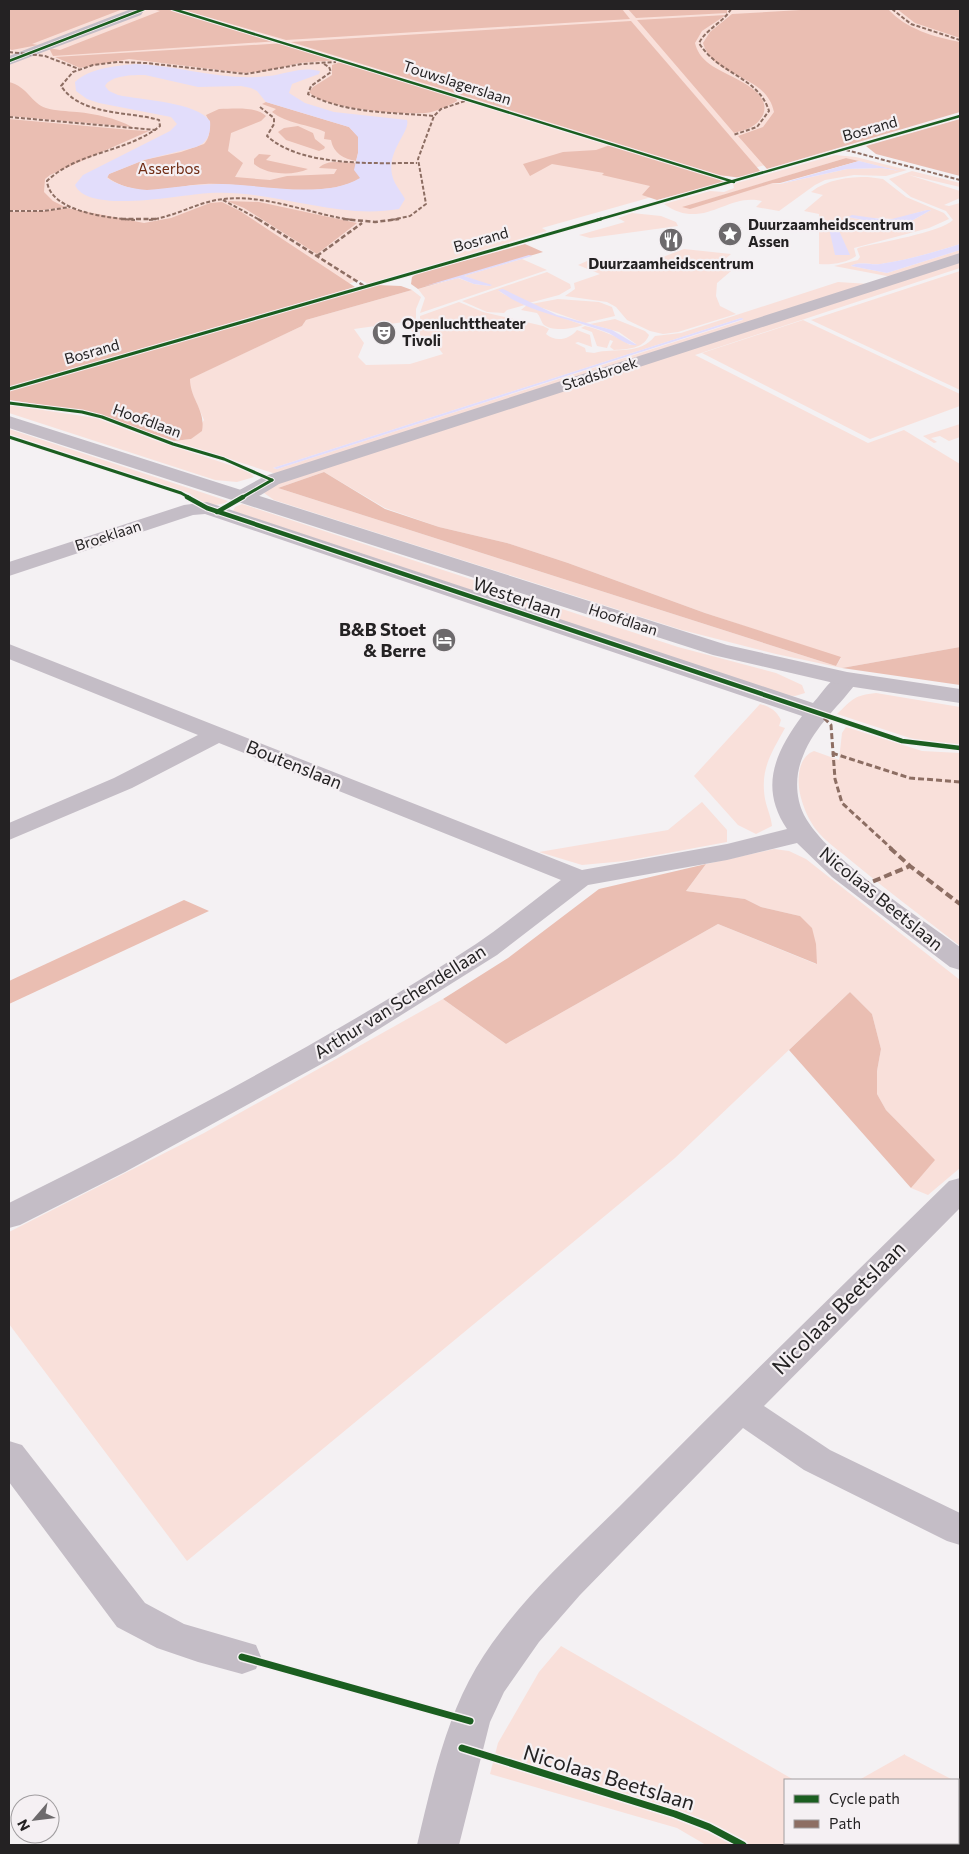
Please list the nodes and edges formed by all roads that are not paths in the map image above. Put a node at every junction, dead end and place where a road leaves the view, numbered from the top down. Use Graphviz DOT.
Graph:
graph roads {
  1 [pos="136,12"];
  2 [pos="9,61"];
  3 [pos="960,258"];
  4 [pos="9,422"];
  5 [pos="242,497"];
  6 [pos="207,508"];
  7 [pos="9,568"];
  8 [pos="9,651"];
  9 [pos="846,679"];
  10 [pos="960,696"];
  11 [pos="818,713"];
  12 [pos="218,734"];
  13 [pos="9,832"];
  14 [pos="804,833"];
  15 [pos="580,878"];
  16 [pos="960,961"];
  17 [pos="960,1189"];
  18 [pos="9,1217"];
  19 [pos="740,1408"];
  20 [pos="9,1454"];
  21 [pos="960,1530"];
  22 [pos="242,1657"];
  23 [pos="438,1845"];
  1 -- 2 [label="street"];
  3 -- 5 [label="street, Stadsbroek"];
  4 -- 5 [label="street, Hoofdlaan"];
  5 -- 9 [label="street, Hoofdlaan"];
  6 -- 7 [label="street, Broeklaan"];
  6 -- 11 [label="street, Westerlaan"];
  8 -- 12 [label="street, Boutenslaan"];
  9 -- 10 [label="street, Hoofdlaan"];
  9 -- 11 [label="street, Nicolaas Beetslaan"];
  11 -- 14 [label="street, Nicolaas Beetslaan"];
  12 -- 13 [label="street"];
  12 -- 15 [label="street, Boutenslaan"];
  14 -- 15 [label="street, Arthur van Schendellaan"];
  14 -- 16 [label="street, Nicolaas Beetslaan"];
  15 -- 18 [label="street, Arthur van Schendellaan"];
  17 -- 19 [label="street, Nicolaas Beetslaan"];
  19 -- 21 [label="street"];
  19 -- 23 [label="street, Nicolaas Beetslaan"];
  20 -- 22 [label="street"];
}
